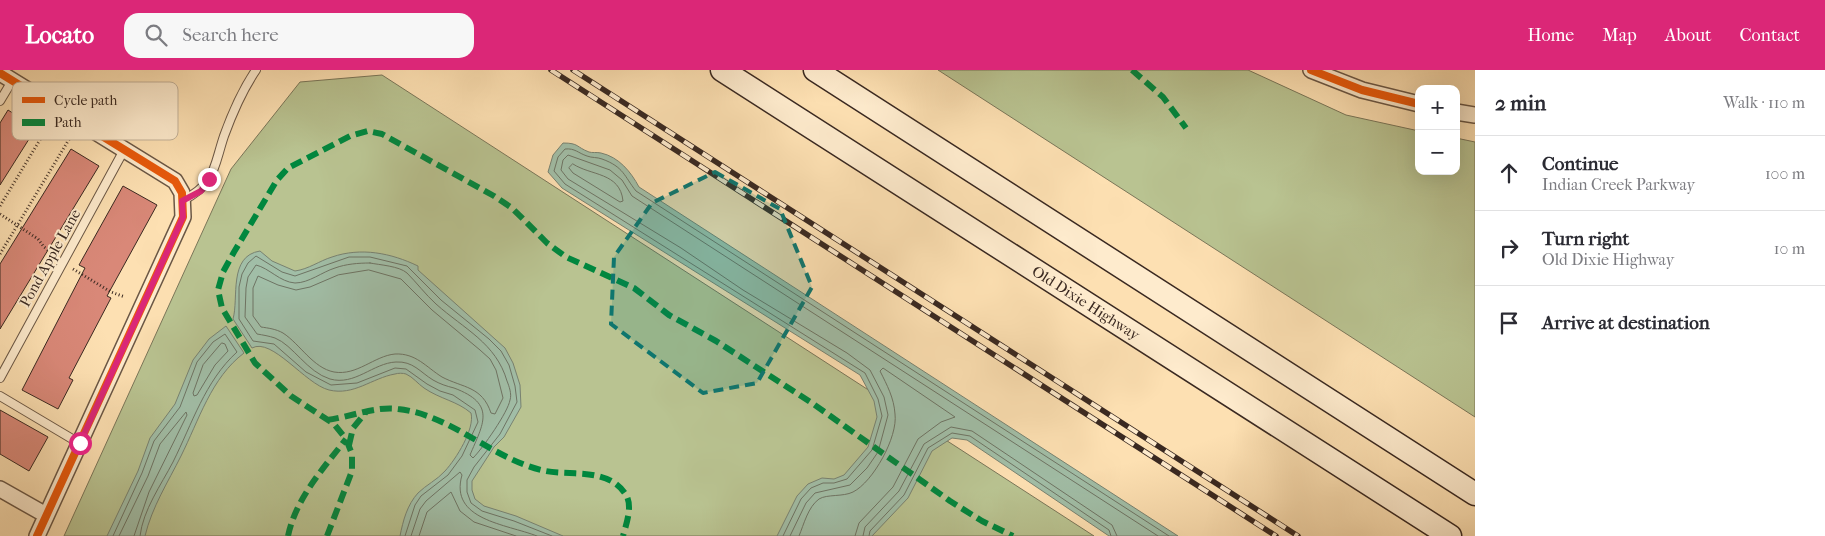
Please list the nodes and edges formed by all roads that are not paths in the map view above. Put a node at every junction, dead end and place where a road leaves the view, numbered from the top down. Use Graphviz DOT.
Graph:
graph roads {
  1 [pos="256,70"];
  2 [pos="722,70"];
  3 [pos="815,70"];
  4 [pos="1311,70"];
  5 [pos="6,77"];
  6 [pos="0,101"];
  7 [pos="1415,103"];
  8 [pos="1460,113"];
  9 [pos="1475,115"];
  10 [pos="108,140"];
  11 [pos="124,150"];
  12 [pos="182,197"];
  13 [pos="0,378"];
  14 [pos="0,396"];
  15 [pos="80,443"];
  16 [pos="0,490"];
  17 [pos="1475,494"];
  18 [pos="46,515"];
  19 [pos="37,536"];
  20 [pos="1450,536"];
  1 -- 12 [label="lane"];
  2 -- 20 [label="main road, Old Dixie Highway"];
  3 -- 17 [label="main road"];
  4 -- 7 [label="street"];
  5 -- 6 [label="lane"];
  8 -- 9 [label="street"];
  10 -- 11 [label="street"];
  11 -- 12 [label="street"];
  11 -- 13 [label="lane, Pond Apple Lane"];
  12 -- 15 [label="street"];
  14 -- 15 [label="lane"];
  15 -- 18 [label="street"];
  16 -- 18 [label="street"];
  18 -- 19 [label="street"];
}
